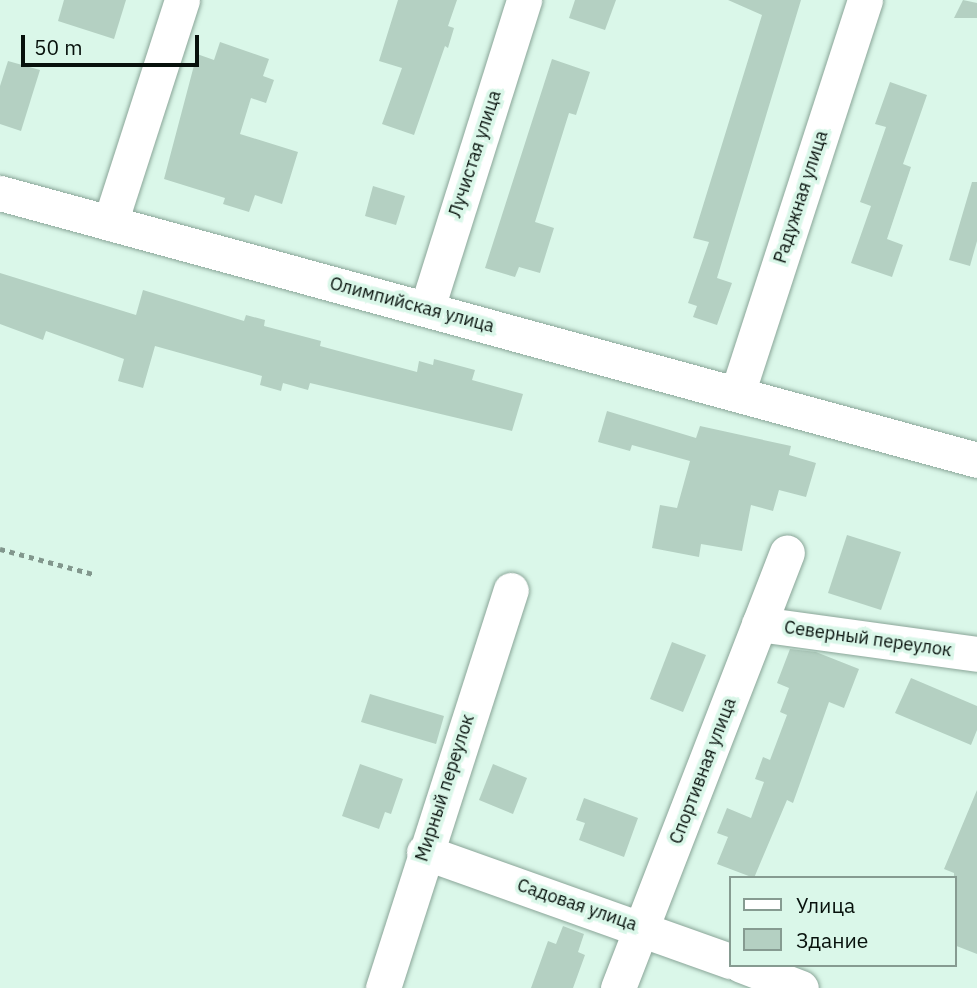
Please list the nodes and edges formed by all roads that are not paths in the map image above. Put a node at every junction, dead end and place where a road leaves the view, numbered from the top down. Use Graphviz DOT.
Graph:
graph roads {
  1 [pos="182,0"];
  2 [pos="524,0"];
  3 [pos="865,0"];
  4 [pos="0,193"];
  5 [pos="110,223"];
  6 [pos="427,308"];
  7 [pos="737,394"];
  8 [pos="977,460"];
  9 [pos="787,553"];
  10 [pos="512,590"];
  11 [pos="760,624"];
  12 [pos="977,654"];
  13 [pos="424,852"];
  14 [pos="643,928"];
  15 [pos="729,961"];
  16 [pos="746,967"];
  17 [pos="383,988"];
  18 [pos="618,988"];
  19 [pos="800,988"];
  1 -- 5 [label="street"];
  2 -- 6 [label="street, Лучистая улица"];
  3 -- 7 [label="street, Радужная улица"];
  4 -- 5 [label="street, Олимпийская улица"];
  5 -- 6 [label="street, Олимпийская улица"];
  6 -- 7 [label="street, Олимпийская улица"];
  7 -- 8 [label="street, Олимпийская улица"];
  9 -- 11 [label="street, Спортивная улица"];
  10 -- 13 [label="street, Мирный переулок"];
  11 -- 12 [label="street, Северный переулок"];
  11 -- 14 [label="street, Спортивная улица"];
  13 -- 14 [label="street, Садовая улица"];
  13 -- 17 [label="street, Мирный переулок"];
  14 -- 15 [label="street, Садовая улица"];
  14 -- 18 [label="street, Спортивная улица"];
  16 -- 19 [label="street"];
}
